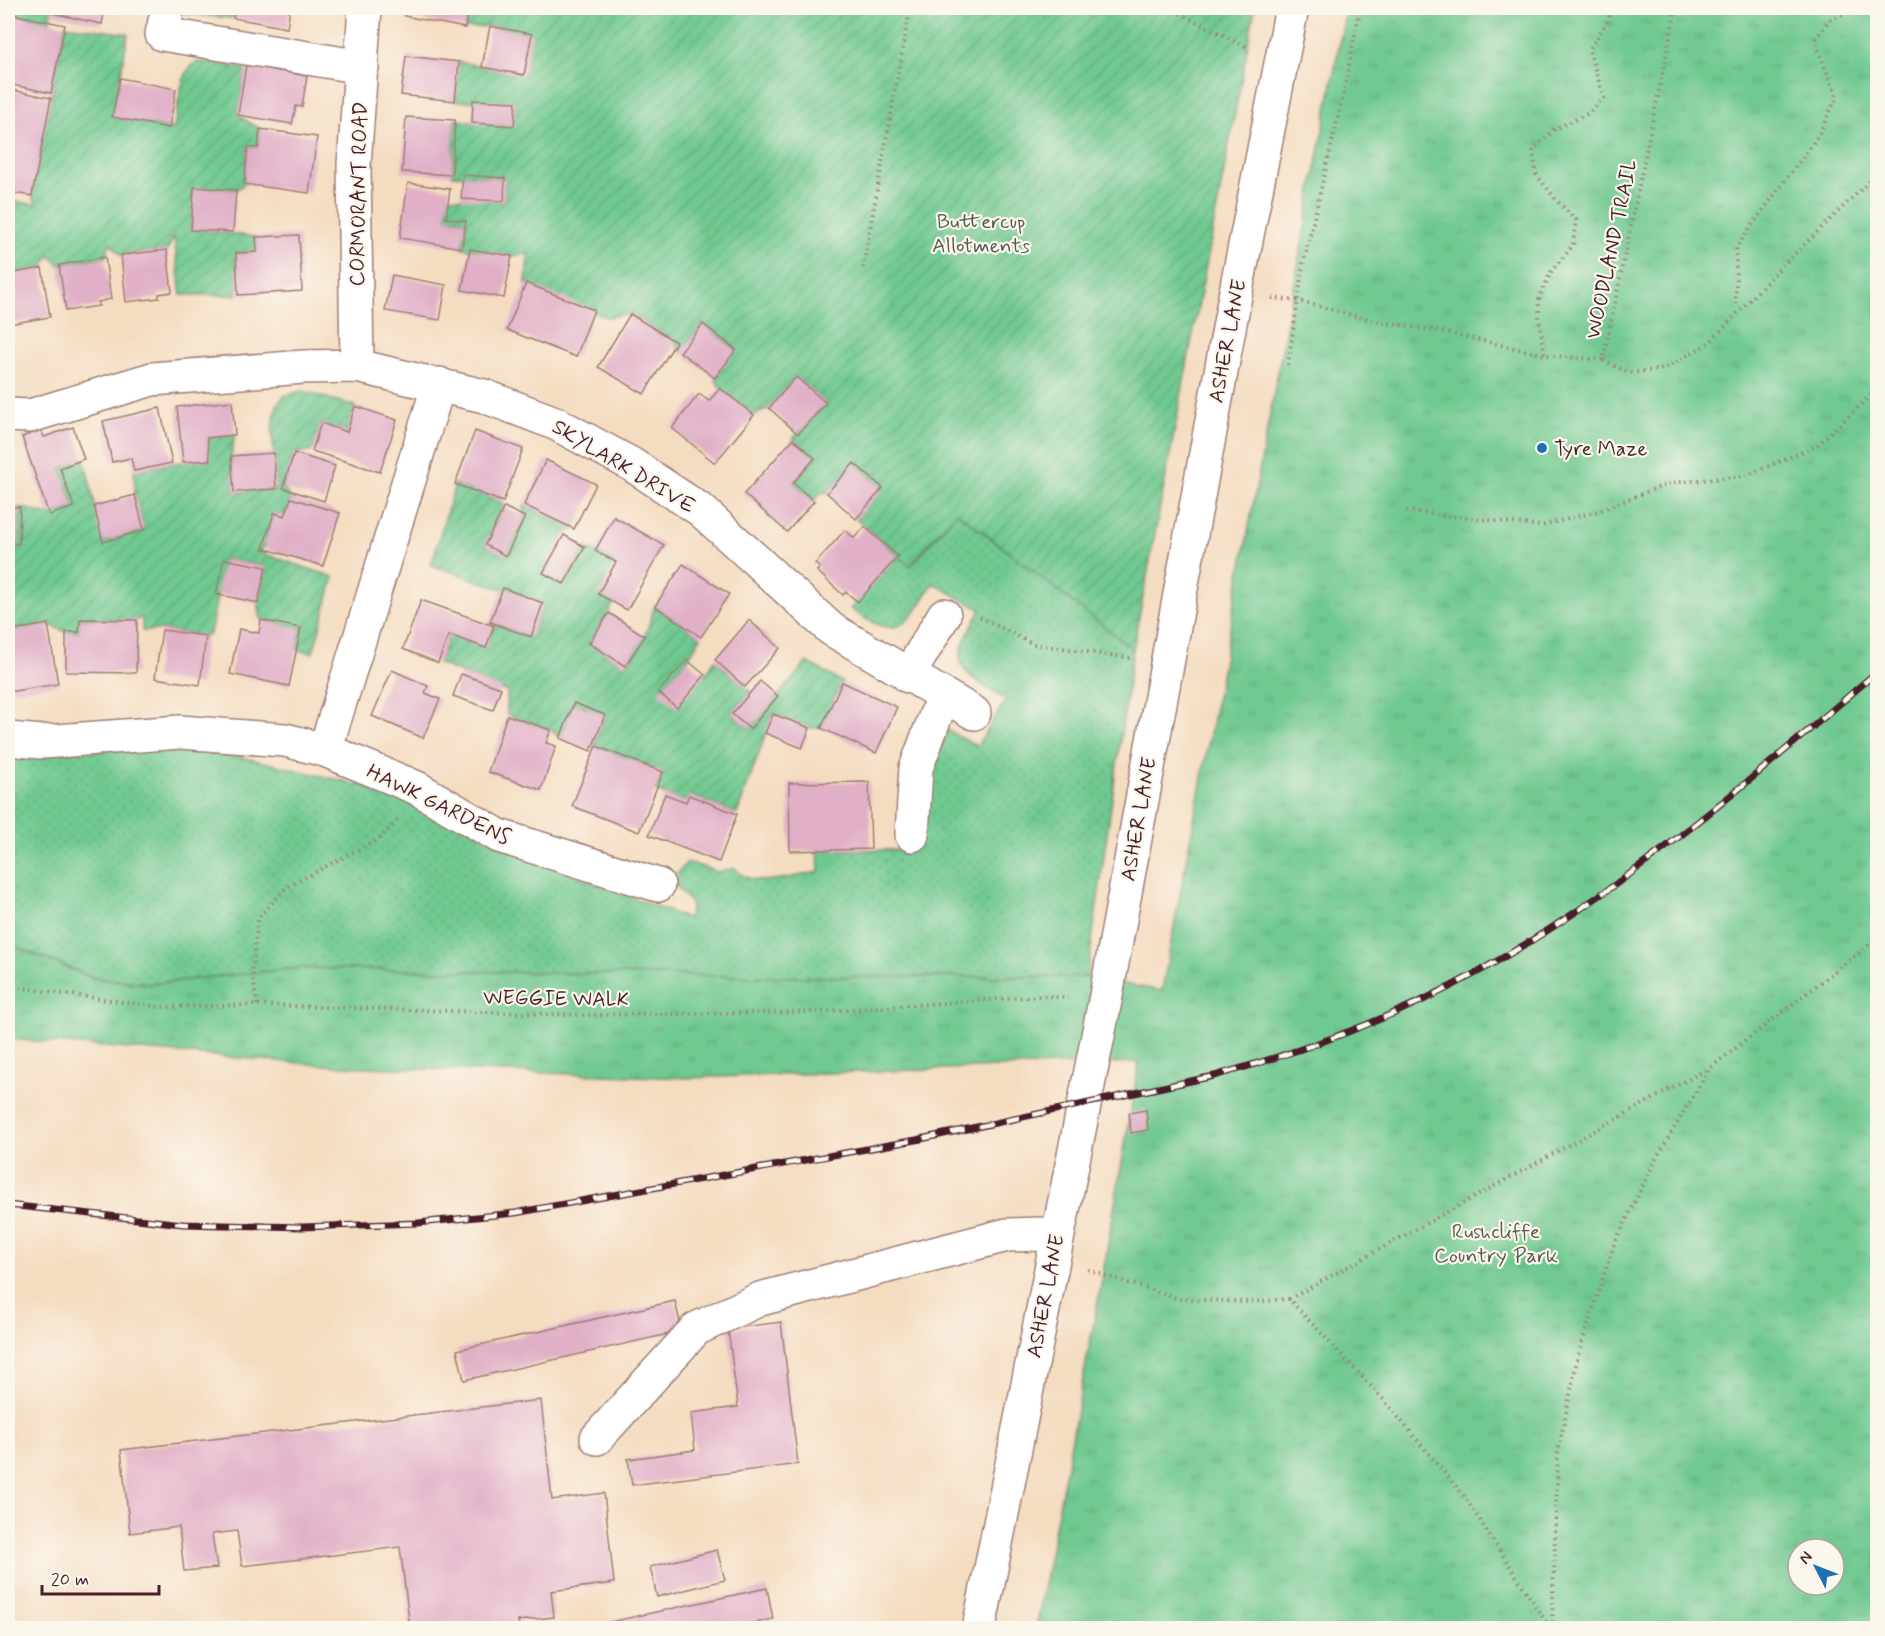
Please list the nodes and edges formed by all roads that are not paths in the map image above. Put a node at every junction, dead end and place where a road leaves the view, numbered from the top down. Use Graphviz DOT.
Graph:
graph roads {
  1 [pos="168,8"];
  2 [pos="365,8"];
  3 [pos="1292,8"];
  4 [pos="362,67"];
  5 [pos="357,366"];
  6 [pos="439,384"];
  7 [pos="8,415"];
  8 [pos="944,615"];
  9 [pos="908,676"];
  10 [pos="943,696"];
  11 [pos="974,713"];
  12 [pos="8,739"];
  13 [pos="325,750"];
  14 [pos="912,835"];
  15 [pos="658,885"];
  16 [pos="1055,1250"];
  17 [pos="597,1438"];
  18 [pos="979,1629"];
  1 -- 4 [label="street"];
  2 -- 4 [label="street, CORMORANT ROAD"];
  3 -- 16 [label="street, ASHER LANE"];
  4 -- 5 [label="street, CORMORANT ROAD"];
  5 -- 6 [label="street, SKYLARK DRIVE"];
  5 -- 7 [label="street, SKYLARK DRIVE"];
  6 -- 9 [label="street, SKYLARK DRIVE"];
  6 -- 13 [label="street"];
  8 -- 9 [label="street"];
  9 -- 10 [label="street, SKYLARK DRIVE"];
  10 -- 11 [label="street, SKYLARK DRIVE"];
  10 -- 14 [label="street"];
  12 -- 13 [label="street, HAWK GARDENS"];
  13 -- 15 [label="street, HAWK GARDENS"];
  16 -- 17 [label="street"];
  16 -- 18 [label="street, ASHER LANE"];
}
